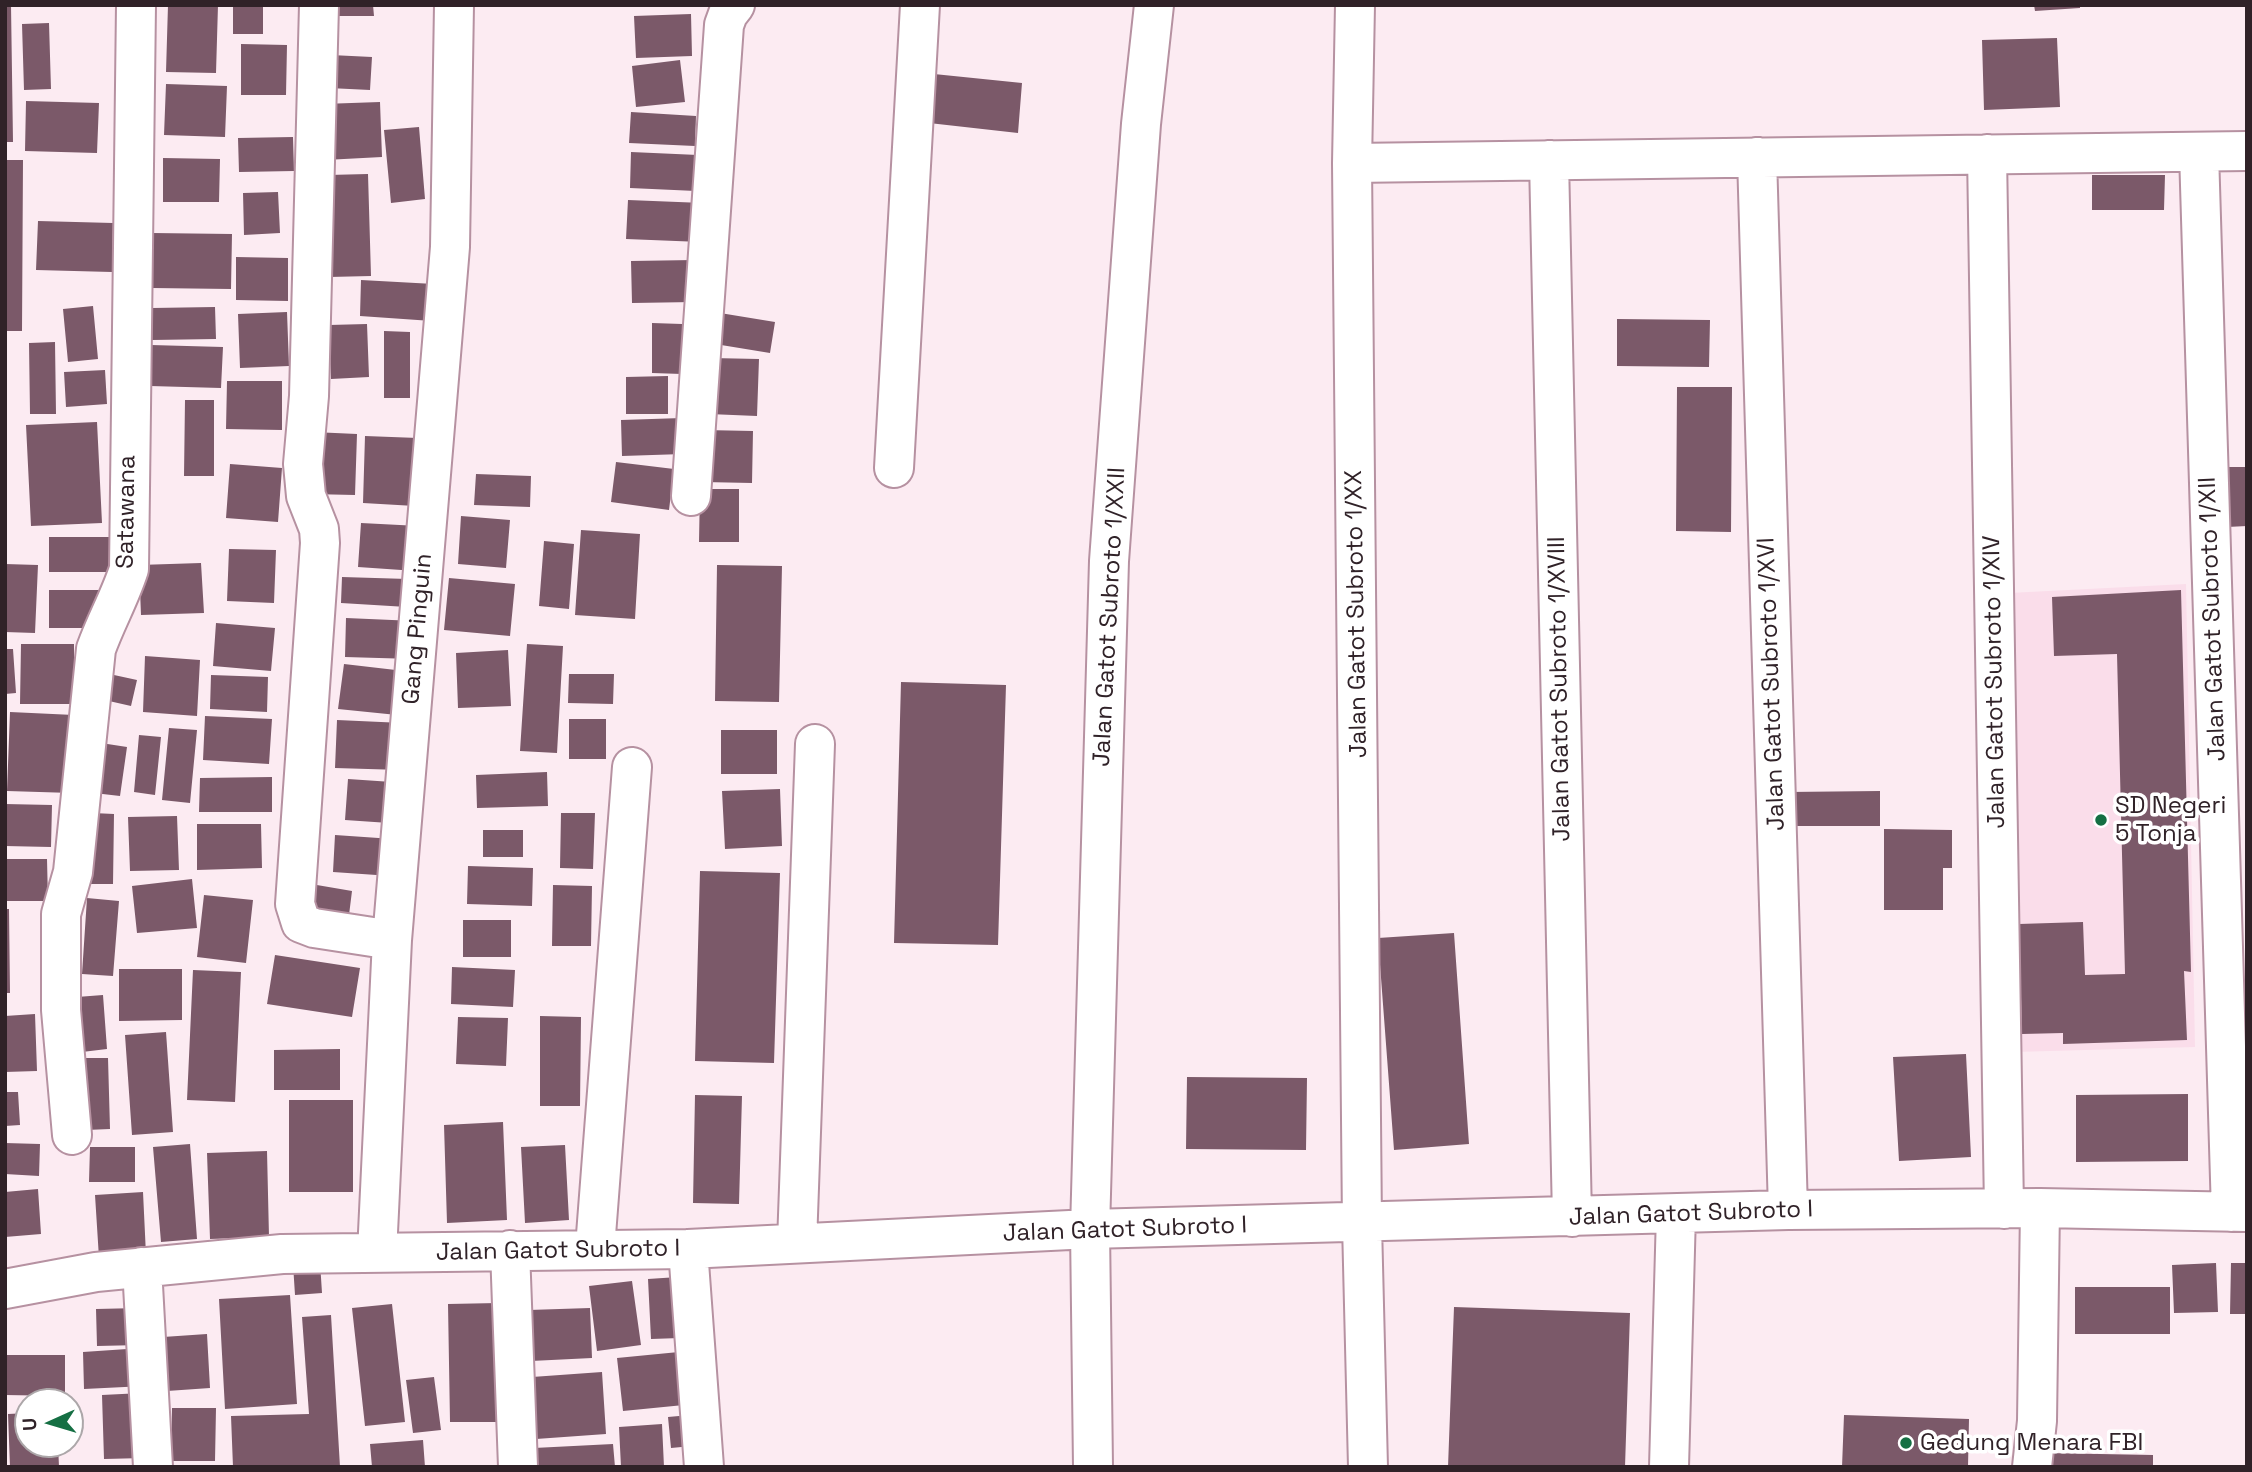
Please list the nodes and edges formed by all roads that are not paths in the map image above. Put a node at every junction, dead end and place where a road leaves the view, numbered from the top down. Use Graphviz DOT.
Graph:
graph roads {
  1 [pos="136,5"];
  2 [pos="319,5"];
  3 [pos="454,5"];
  4 [pos="735,5"];
  5 [pos="920,5"];
  6 [pos="1154,5"];
  7 [pos="1355,5"];
  8 [pos="2247,151"];
  9 [pos="2199,152"];
  10 [pos="1987,155"];
  11 [pos="1757,157"];
  12 [pos="1549,160"];
  13 [pos="1352,163"];
  14 [pos="894,468"];
  15 [pos="691,496"];
  16 [pos="815,744"];
  17 [pos="632,767"];
  18 [pos="393,940"];
  19 [pos="72,1135"];
  20 [pos="2022,1208"];
  21 [pos="1788,1210"];
  22 [pos="2239,1212"];
  23 [pos="1676,1214"];
  24 [pos="1572,1217"];
  25 [pos="1362,1224"];
  26 [pos="1090,1229"];
  27 [pos="797,1243"];
  28 [pos="596,1248"];
  29 [pos="688,1249"];
  30 [pos="510,1250"];
  31 [pos="377,1253"];
  32 [pos="142,1267"];
  33 [pos="5,1289"];
  34 [pos="153,1467"];
  35 [pos="518,1467"];
  36 [pos="704,1467"];
  37 [pos="1093,1467"];
  38 [pos="1368,1467"];
  39 [pos="1669,1467"];
  40 [pos="2032,1467"];
  1 -- 19 [label="street, Satawana"];
  2 -- 18 [label="street"];
  3 -- 18 [label="street, Gang Pinguin"];
  4 -- 15 [label="street"];
  5 -- 14 [label="street"];
  6 -- 26 [label="street, Jalan Gatot Subroto 1/XXII"];
  7 -- 13 [label="street, Jalan Gatot Subroto 1/XX"];
  8 -- 9 [label="street"];
  9 -- 10 [label="street"];
  9 -- 22 [label="street, Jalan Gatot Subroto 1/XII"];
  10 -- 11 [label="street"];
  10 -- 20 [label="street, Jalan Gatot Subroto 1/XIV"];
  11 -- 12 [label="street"];
  11 -- 21 [label="street, Jalan Gatot Subroto 1/XVI"];
  12 -- 13 [label="street"];
  12 -- 24 [label="street, Jalan Gatot Subroto 1/XVIII"];
  13 -- 25 [label="street, Jalan Gatot Subroto 1/XX"];
  16 -- 27 [label="street"];
  17 -- 28 [label="street"];
  18 -- 31 [label="street, Gang Pinguin"];
  20 -- 21 [label="street, Jalan Gatot Subroto I"];
  20 -- 22 [label="street, Jalan Gatot Subroto I"];
  20 -- 40 [label="street, Jalan Gatot Subroto 1/XIV"];
  21 -- 23 [label="street, Jalan Gatot Subroto I"];
  23 -- 24 [label="street, Jalan Gatot Subroto I"];
  23 -- 39 [label="street"];
  24 -- 25 [label="street, Jalan Gatot Subroto I"];
  25 -- 26 [label="street, Jalan Gatot Subroto I"];
  25 -- 38 [label="street, Jalan Gatot Subroto 1/XX"];
  26 -- 27 [label="street, Jalan Gatot Subroto I"];
  26 -- 37 [label="street, Jalan Gatot Subroto 1/XXII"];
  27 -- 29 [label="street, Jalan Gatot Subroto I"];
  28 -- 29 [label="street, Jalan Gatot Subroto I"];
  28 -- 30 [label="street, Jalan Gatot Subroto I"];
  29 -- 36 [label="street"];
  30 -- 31 [label="street, Jalan Gatot Subroto I"];
  30 -- 35 [label="street"];
  31 -- 32 [label="street, Jalan Gatot Subroto I"];
  32 -- 33 [label="street, Jalan Gatot Subroto I"];
  32 -- 34 [label="street"];
}
